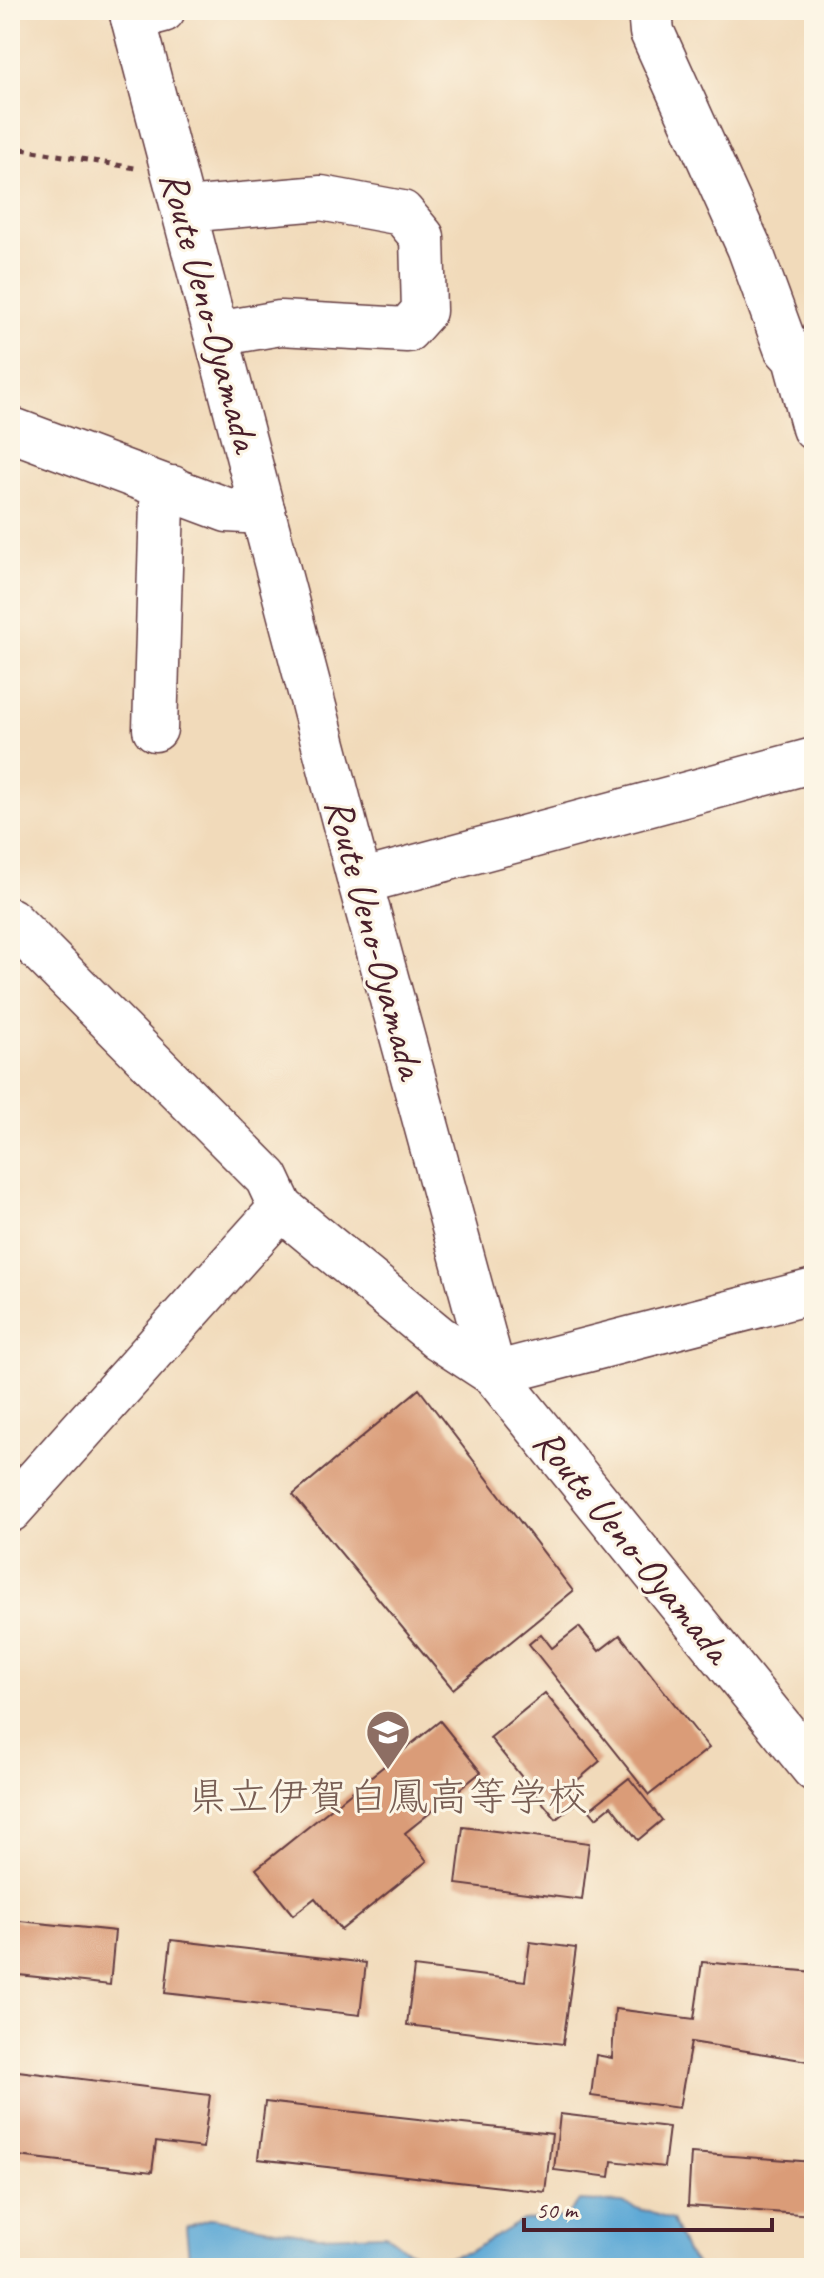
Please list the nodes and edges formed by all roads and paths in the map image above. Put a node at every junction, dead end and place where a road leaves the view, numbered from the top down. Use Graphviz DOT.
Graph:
graph roads {
  1 [pos="650,10"];
  2 [pos="142,13"];
  3 [pos="10,147"];
  4 [pos="173,164"];
  5 [pos="185,210"];
  6 [pos="217,334"];
  7 [pos="804,356"];
  8 [pos="814,428"];
  9 [pos="10,429"];
  10 [pos="172,488"];
  11 [pos="263,512"];
  12 [pos="155,729"];
  13 [pos="814,760"];
  14 [pos="360,882"];
  15 [pos="10,920"];
  16 [pos="281,1208"];
  17 [pos="814,1291"];
  18 [pos="494,1374"];
  19 [pos="10,1510"];
  20 [pos="814,1769"];
  1 -- 7 [label="street"];
  2 -- 4 [label="street, Route Ueno-Oyamada"];
  3 -- 4 [label="path"];
  4 -- 5 [label="street, Route Ueno-Oyamada"];
  5 -- 6 [label="street, Route Ueno-Oyamada"];
  5 -- 6 [label="street"];
  6 -- 11 [label="street, Route Ueno-Oyamada"];
  7 -- 8 [label="street"];
  9 -- 10 [label="street"];
  10 -- 11 [label="street"];
  10 -- 12 [label="street"];
  11 -- 14 [label="street, Route Ueno-Oyamada"];
  13 -- 14 [label="street"];
  14 -- 18 [label="street, Route Ueno-Oyamada"];
  15 -- 16 [label="street"];
  16 -- 18 [label="street"];
  16 -- 19 [label="street"];
  17 -- 18 [label="street"];
  18 -- 20 [label="street, Route Ueno-Oyamada"];
}
